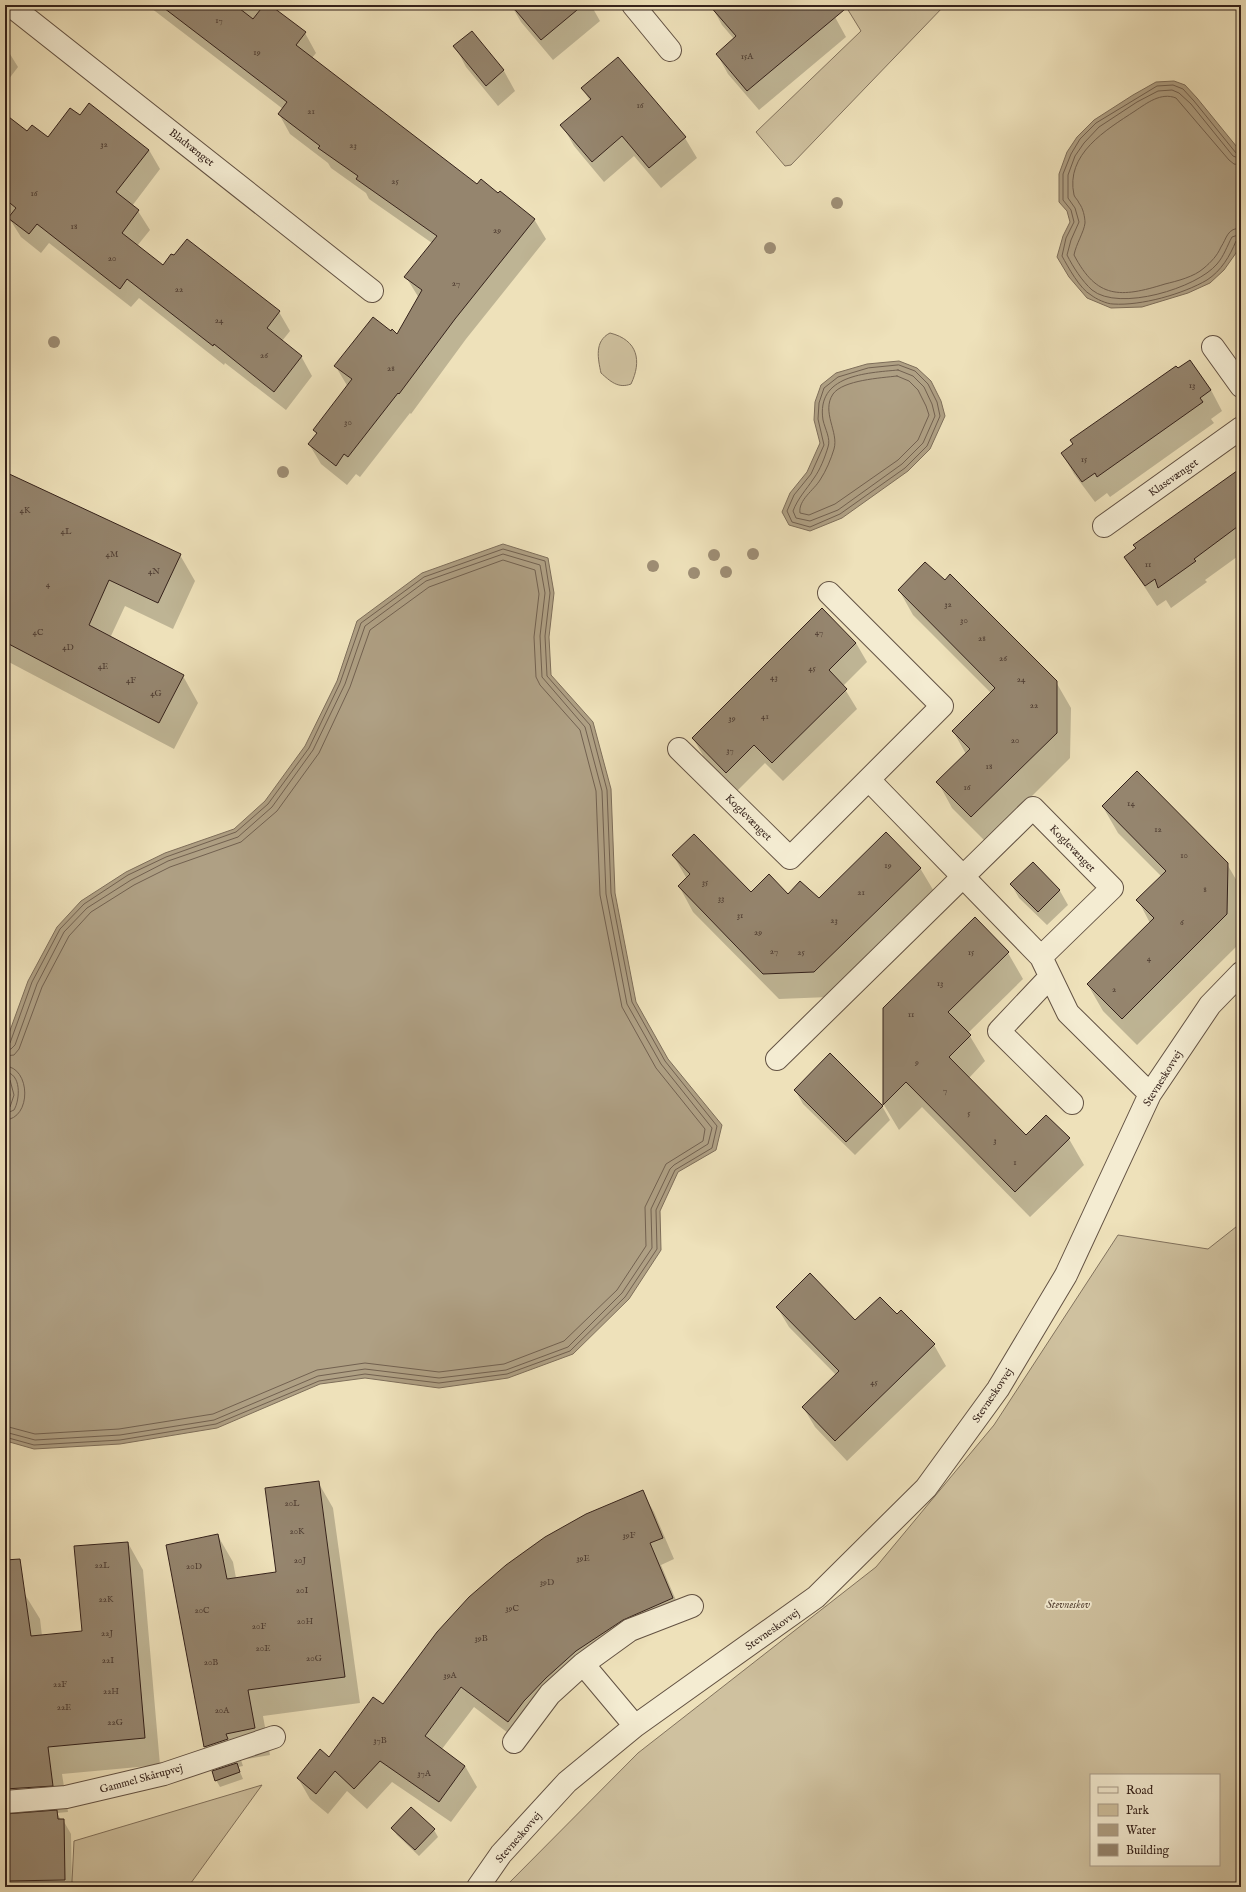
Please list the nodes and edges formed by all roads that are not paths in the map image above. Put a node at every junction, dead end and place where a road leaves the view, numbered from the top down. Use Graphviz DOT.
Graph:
graph roads {
  1 [pos="10,5"];
  2 [pos="633,5"];
  3 [pos="670,50"];
  4 [pos="372,291"];
  5 [pos="1213,347"];
  6 [pos="1241,386"];
  7 [pos="1241,428"];
  8 [pos="1104,526"];
  9 [pos="829,593"];
  10 [pos="680,749"];
  11 [pos="869,780"];
  12 [pos="963,876"];
  13 [pos="1041,957"];
  14 [pos="1241,973"];
  15 [pos="1050,977"];
  16 [pos="777,1059"];
  17 [pos="1150,1094"];
  18 [pos="1072,1104"];
  19 [pos="692,1606"];
  20 [pos="583,1664"];
  21 [pos="634,1726"];
  22 [pos="274,1737"];
  23 [pos="514,1742"];
  24 [pos="5,1802"];
  25 [pos="478,1887"];
  1 -- 4 [label="street, Bladvænget"];
  2 -- 3 [label="street"];
  5 -- 6 [label="street"];
  7 -- 8 [label="street, Klasevænget"];
  9 -- 11 [label="street, Koglevænget"];
  10 -- 11 [label="street, Koglevænget"];
  11 -- 12 [label="street"];
  12 -- 13 [label="street"];
  12 -- 13 [label="street, Koglevænget"];
  12 -- 16 [label="street, Koglevænget"];
  13 -- 15 [label="street"];
  14 -- 17 [label="street, Stevneskovvej"];
  15 -- 17 [label="street"];
  15 -- 18 [label="street"];
  17 -- 21 [label="street, Stevneskovvej"];
  19 -- 20 [label="street"];
  20 -- 21 [label="street"];
  20 -- 23 [label="street"];
  21 -- 25 [label="street, Stevneskovvej"];
  22 -- 24 [label="street, Gammel Skårupvej"];
}
